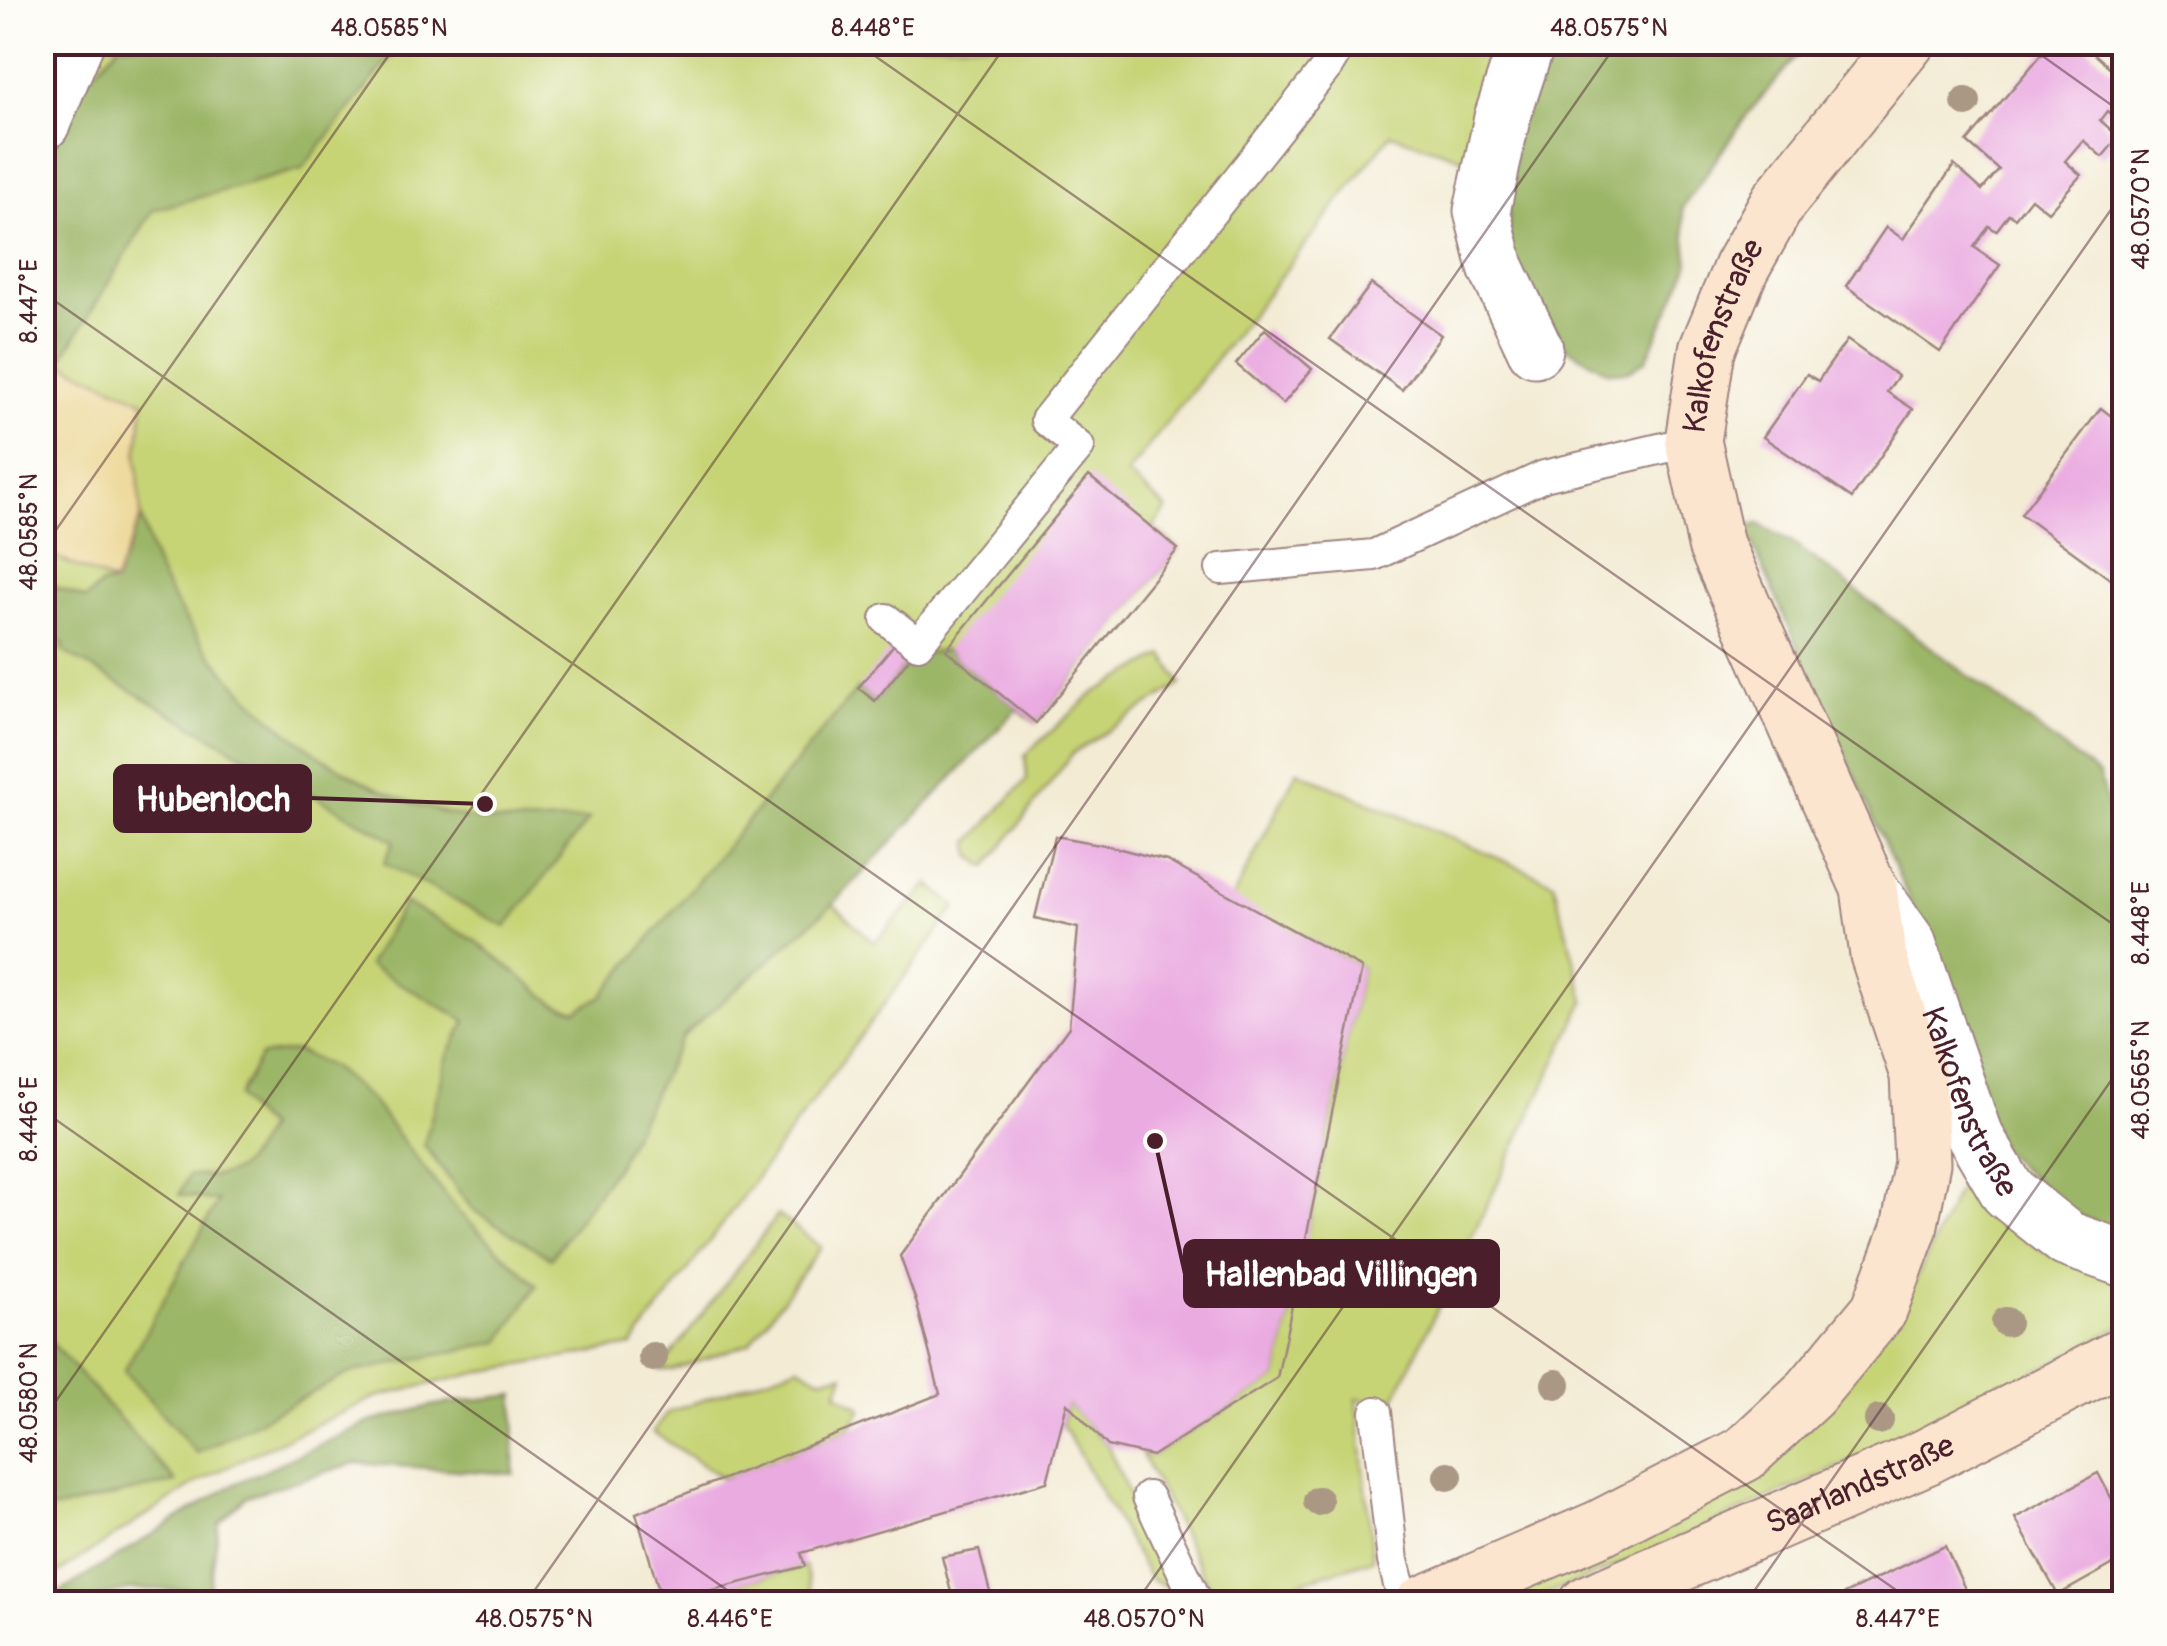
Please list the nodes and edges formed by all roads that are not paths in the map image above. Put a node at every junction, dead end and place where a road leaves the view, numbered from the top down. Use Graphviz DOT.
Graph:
graph roads {
  1 [pos="100,42"];
  2 [pos="1342,42"];
  3 [pos="1527,42"];
  4 [pos="1907,42"];
  5 [pos="59,84"];
  6 [pos="1535,349"];
  7 [pos="1693,441"];
  8 [pos="1221,569"];
  9 [pos="886,618"];
  10 [pos="1869,888"];
  11 [pos="2124,1260"];
  12 [pos="2124,1355"];
  13 [pos="1376,1412"];
  14 [pos="1148,1497"];
  15 [pos="1198,1604"];
  16 [pos="1404,1604"];
  17 [pos="1423,1604"];
  18 [pos="1587,1604"];
  1 -- 5 [label="street"];
  2 -- 9 [label="lane"];
  3 -- 6 [label="street"];
  4 -- 7 [label="street, Kalkofenstraße"];
  7 -- 8 [label="lane"];
  7 -- 10 [label="street, Kalkofenstraße"];
  10 -- 11 [label="street, Kalkofenstraße"];
  10 -- 17 [label="street, Kalkofenstraße"];
  12 -- 18 [label="street, Saarlandstraße"];
  13 -- 16 [label="lane"];
  14 -- 15 [label="lane"];
}
